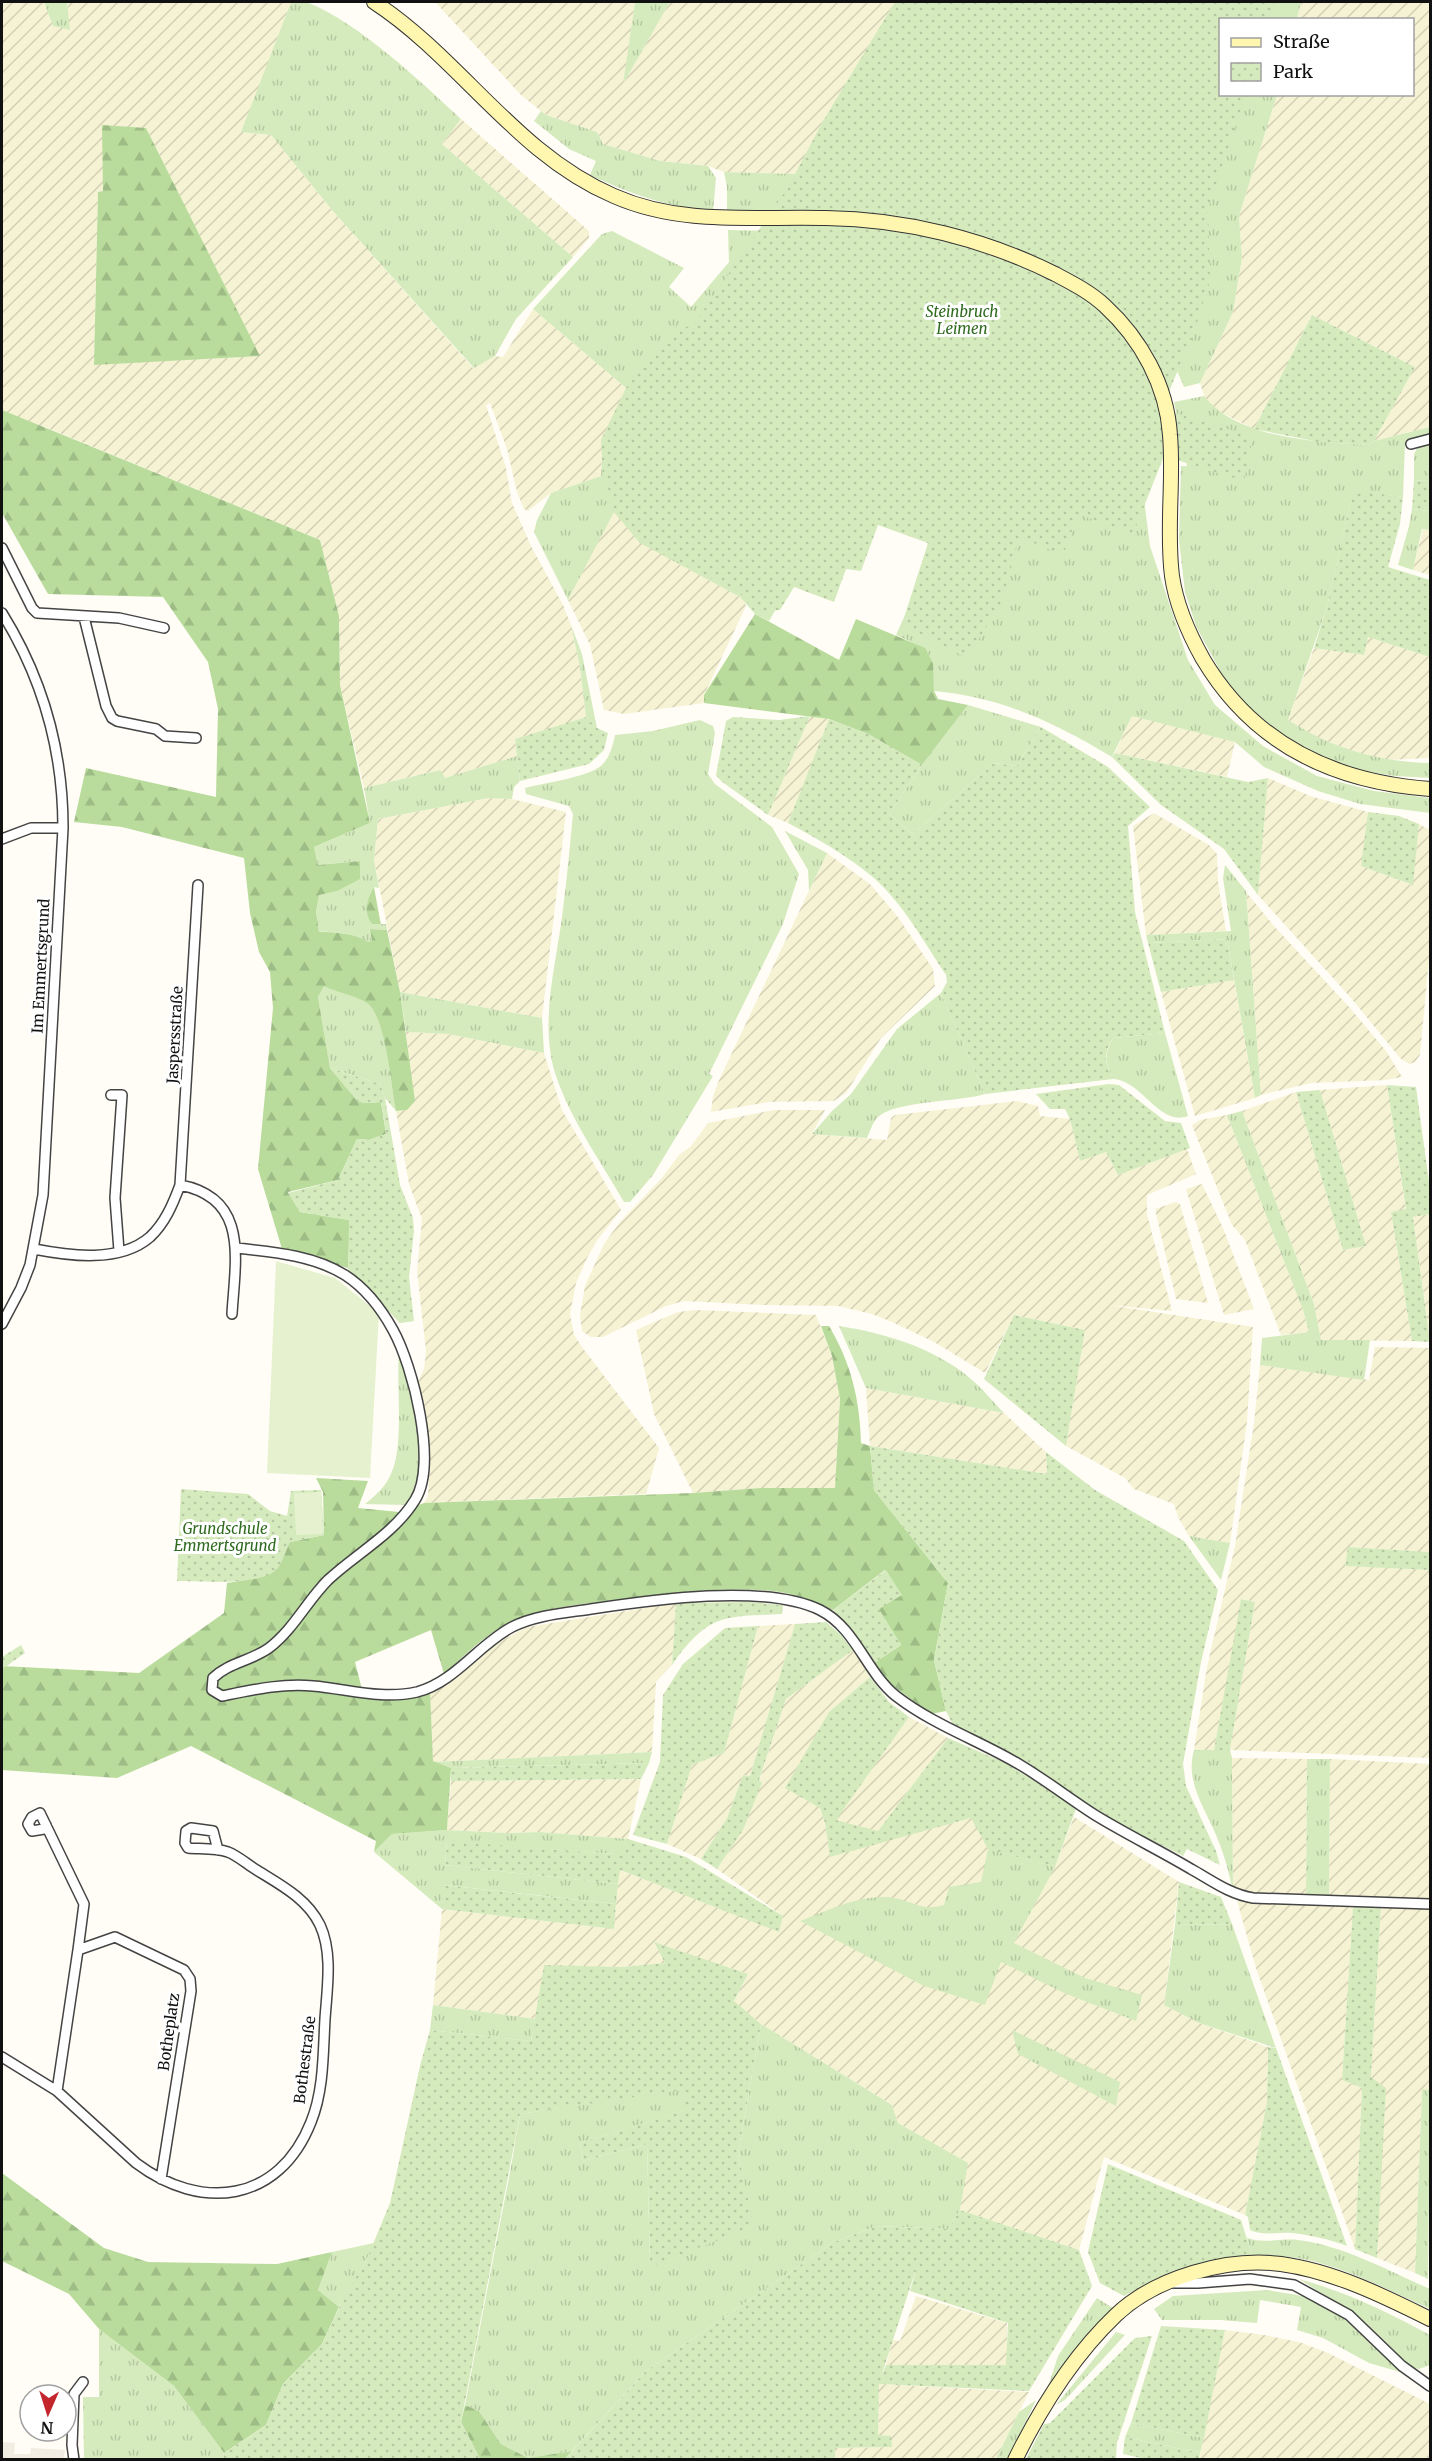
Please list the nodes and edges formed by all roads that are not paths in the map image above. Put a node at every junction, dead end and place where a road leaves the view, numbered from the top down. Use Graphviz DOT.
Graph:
graph roads {
  1 [pos="374,2"];
  2 [pos="1431,439"];
  3 [pos="1412,444"];
  4 [pos="2,548"];
  5 [pos="2,613"];
  6 [pos="84,617"];
  7 [pos="164,628"];
  8 [pos="196,738"];
  9 [pos="1431,789"];
  10 [pos="63,828"];
  11 [pos="2,838"];
  12 [pos="198,885"];
  13 [pos="111,1095"];
  14 [pos="180,1185"];
  15 [pos="236,1248"];
  16 [pos="34,1249"];
  17 [pos="119,1251"];
  18 [pos="232,1314"];
  19 [pos="2,1324"];
  20 [pos="46,1825"];
  21 [pos="218,1850"];
  22 [pos="1431,1904"];
  23 [pos="78,1950"];
  24 [pos="2,2057"];
  25 [pos="57,2091"];
  26 [pos="161,2180"];
  27 [pos="1169,2283"];
  28 [pos="1427,2317"];
  29 [pos="83,2382"];
  30 [pos="1429,2386"];
  31 [pos="74,2460"];
  32 [pos="1015,2460"];
  1 -- 9 [label="main road"];
  2 -- 3 [label="street"];
  4 -- 6 [label="street"];
  5 -- 10 [label="street, Im Emmertsgrund"];
  6 -- 7 [label="street"];
  6 -- 8 [label="street"];
  10 -- 11 [label="street"];
  10 -- 16 [label="street, Im Emmertsgrund"];
  12 -- 14 [label="street, Jaspersstraße"];
  13 -- 17 [label="street"];
  14 -- 15 [label="street"];
  14 -- 17 [label="street, Jaspersstraße"];
  15 -- 18 [label="street"];
  15 -- 22 [label="street"];
  16 -- 17 [label="street, Jaspersstraße"];
  16 -- 19 [label="street, Im Emmertsgrund"];
  20 -- 23 [label="street"];
  21 -- 26 [label="street, Bothestraße"];
  23 -- 25 [label="street"];
  23 -- 26 [label="street, Botheplatz"];
  24 -- 25 [label="street, Bothestraße"];
  25 -- 26 [label="street, Bothestraße"];
  27 -- 28 [label="main road"];
  27 -- 30 [label="street"];
  27 -- 32 [label="main road"];
  29 -- 31 [label="street"];
}
